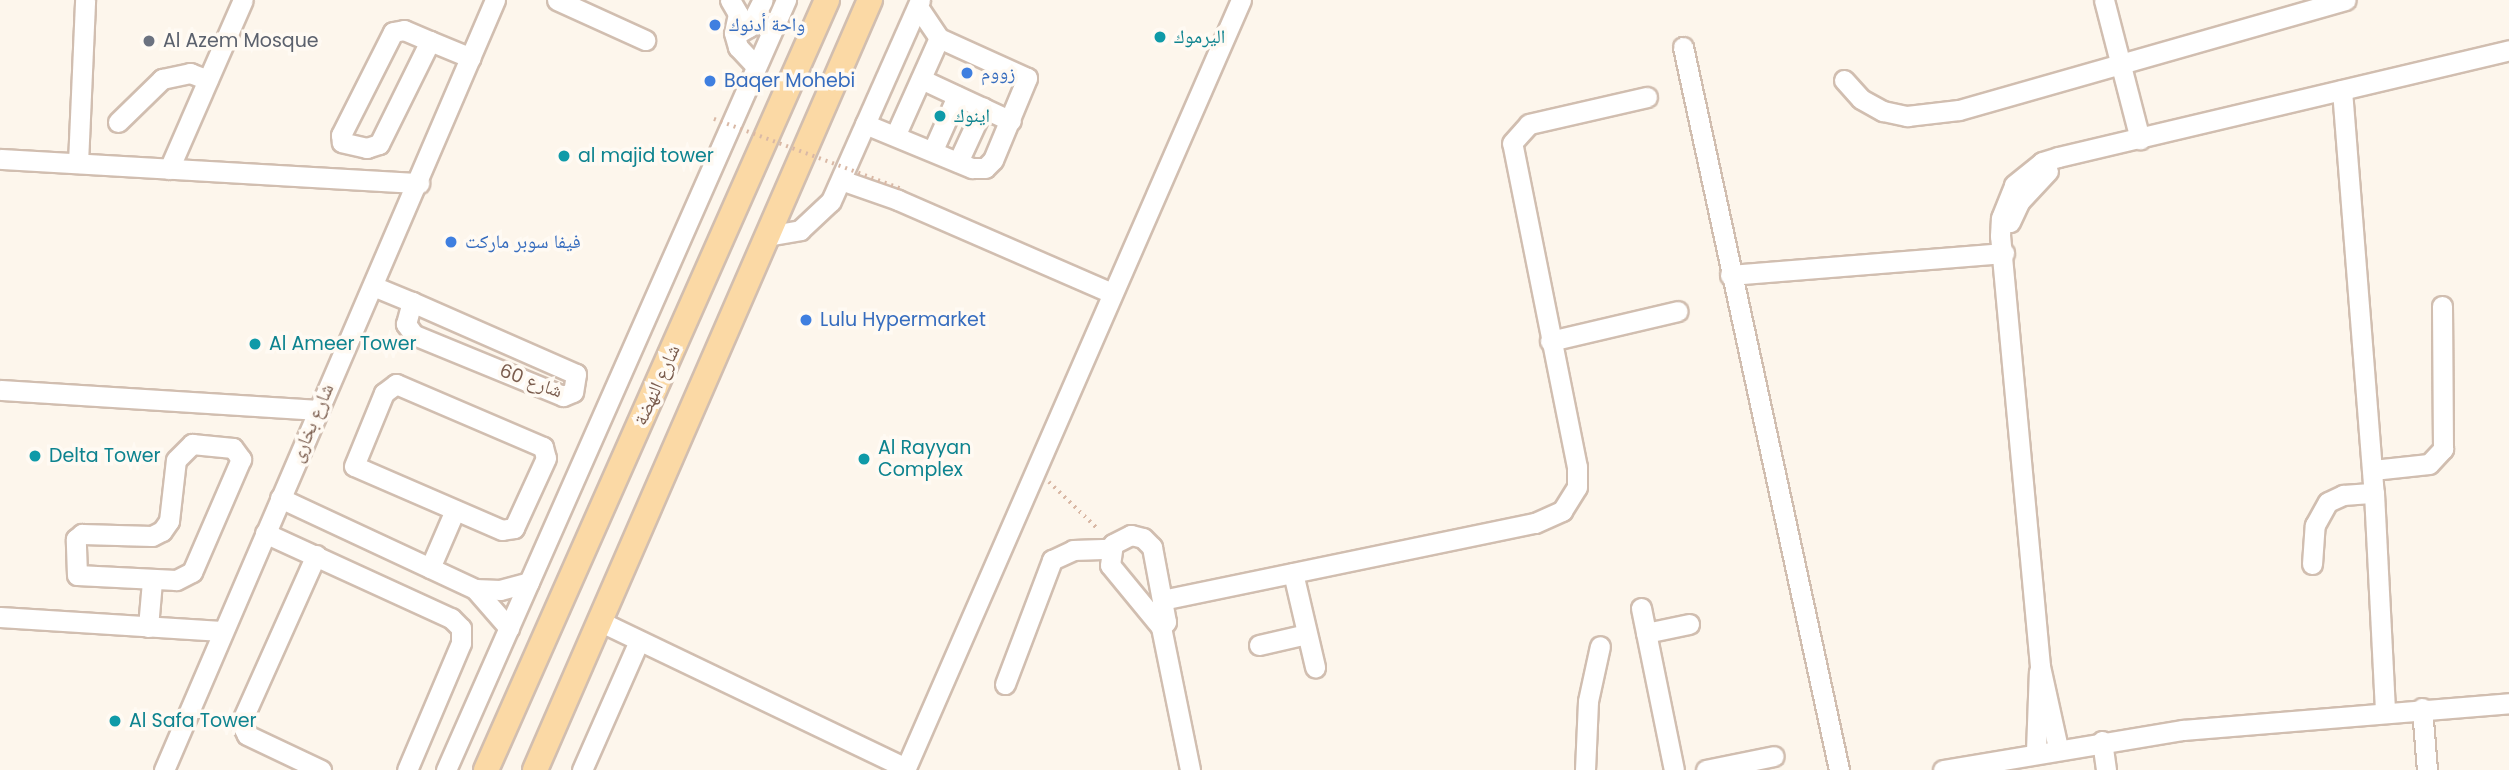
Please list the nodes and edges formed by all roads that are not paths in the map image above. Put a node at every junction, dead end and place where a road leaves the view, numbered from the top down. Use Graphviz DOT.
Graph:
graph roads {
  1 [pos="85,0"];
  2 [pos="243,0"];
  3 [pos="495,0"];
  4 [pos="557,0"];
  5 [pos="730,0"];
  6 [pos="763,0"];
  7 [pos="786,0"];
  8 [pos="827,0"];
  9 [pos="870,0"];
  10 [pos="1241,0"];
  11 [pos="2104,0"];
  12 [pos="2346,0"];
  13 [pos="919,3"];
  14 [pos="2309,5"];
  15 [pos="735,34"];
  16 [pos="939,38"];
  17 [pos="645,40"];
  18 [pos="430,41"];
  19 [pos="1683,47"];
  20 [pos="2509,50"];
  21 [pos="471,58"];
  22 [pos="755,65"];
  23 [pos="2121,66"];
  24 [pos="208,80"];
  25 [pos="1844,80"];
  26 [pos="926,82"];
  27 [pos="2342,90"];
  28 [pos="957,96"];
  29 [pos="1647,97"];
  30 [pos="983,108"];
  31 [pos="1010,121"];
  32 [pos="118,122"];
  33 [pos="865,124"];
  34 [pos="901,136"];
  35 [pos="2140,139"];
  36 [pos="933,150"];
  37 [pos="0,159"];
  38 [pos="958,162"];
  39 [pos="78,163"];
  40 [pos="169,169"];
  41 [pos="841,180"];
  42 [pos="419,183"];
  43 [pos="767,236"];
  44 [pos="2004,253"];
  45 [pos="1730,275"];
  46 [pos="373,286"];
  47 [pos="1112,293"];
  48 [pos="412,302"];
  49 [pos="2441,306"];
  50 [pos="1678,311"];
  51 [pos="1550,341"];
  52 [pos="0,390"];
  53 [pos="317,410"];
  54 [pos="2373,470"];
  55 [pos="2374,493"];
  56 [pos="280,498"];
  57 [pos="455,510"];
  58 [pos="265,533"];
  59 [pos="1111,551"];
  60 [pos="316,555"];
  61 [pos="2312,564"];
  62 [pos="430,568"];
  63 [pos="1293,573"];
  64 [pos="152,581"];
  65 [pos="529,582"];
  66 [pos="475,589"];
  67 [pos="1162,600"];
  68 [pos="1641,608"];
  69 [pos="0,617"];
  70 [pos="599,621"];
  71 [pos="1689,624"];
  72 [pos="148,627"];
  73 [pos="509,628"];
  74 [pos="1161,628"];
  75 [pos="222,631"];
  76 [pos="1646,633"];
  77 [pos="1307,634"];
  78 [pos="639,641"];
  79 [pos="1259,645"];
  80 [pos="1600,646"];
  81 [pos="2040,666"];
  82 [pos="1315,667"];
  83 [pos="1005,684"];
  84 [pos="2509,703"];
  85 [pos="2422,708"];
  86 [pos="2385,712"];
  87 [pos="2102,741"];
  88 [pos="2057,748"];
  89 [pos="2036,751"];
  90 [pos="1774,756"];
  91 [pos="2007,764"];
  92 [pos="1748,766"];
  93 [pos="906,769"];
  94 [pos="164,770"];
  95 [pos="321,770"];
  96 [pos="407,770"];
  97 [pos="446,770"];
  98 [pos="486,770"];
  99 [pos="535,770"];
  100 [pos="582,770"];
  101 [pos="1190,770"];
  102 [pos="1585,770"];
  103 [pos="1674,770"];
  104 [pos="1706,770"];
  105 [pos="1839,770"];
  106 [pos="1943,770"];
  107 [pos="2106,770"];
  108 [pos="2427,770"];
  1 -- 39 [label="street"];
  2 -- 24 [label="street"];
  3 -- 21 [label="street, شارع بخارى"];
  4 -- 17 [label="street"];
  5 -- 15 [label="street"];
  6 -- 15 [label="street"];
  7 -- 22 [label="street"];
  8 -- 98 [label="main road, شارع النهضة"];
  9 -- 43 [label="main road"];
  10 -- 47 [label="street"];
  11 -- 23 [label="street"];
  12 -- 14 [label="street"];
  13 -- 16 [label="street"];
  13 -- 33 [label="street"];
  14 -- 23 [label="street"];
  15 -- 22 [label="street"];
  16 -- 26 [label="street"];
  16 -- 31 [label="street"];
  18 -- 18 [label="street"];
  18 -- 21 [label="street"];
  19 -- 45 [label="street"];
  20 -- 27 [label="street"];
  21 -- 42 [label="street, شارع بخارى"];
  22 -- 65 [label="street"];
  23 -- 25 [label="street"];
  23 -- 35 [label="street"];
  24 -- 32 [label="street"];
  24 -- 40 [label="street"];
  26 -- 28 [label="street"];
  26 -- 34 [label="street"];
  27 -- 35 [label="street"];
  27 -- 54 [label="street"];
  28 -- 30 [label="street"];
  28 -- 36 [label="street"];
  29 -- 51 [label="street"];
  30 -- 31 [label="street"];
  30 -- 38 [label="street"];
  31 -- 38 [label="street"];
  33 -- 34 [label="street"];
  33 -- 41 [label="street"];
  34 -- 36 [label="street"];
  35 -- 44 [label="street"];
  36 -- 38 [label="street"];
  37 -- 39 [label="street"];
  39 -- 40 [label="street"];
  40 -- 42 [label="street"];
  41 -- 43 [label="street"];
  41 -- 47 [label="street"];
  42 -- 46 [label="street, شارع بخارى"];
  43 -- 70 [label="main road"];
  44 -- 45 [label="street"];
  44 -- 81 [label="street"];
  45 -- 105 [label="street"];
  46 -- 48 [label="street, شارع 60"];
  46 -- 53 [label="street, شارع بخارى"];
  47 -- 93 [label="street"];
  48 -- 48 [label="street, شارع 60"];
  49 -- 54 [label="street"];
  50 -- 51 [label="street"];
  51 -- 63 [label="street"];
  52 -- 53 [label="street"];
  53 -- 56 [label="street, شارع بخارى"];
  54 -- 55 [label="street"];
  55 -- 61 [label="street"];
  55 -- 86 [label="street"];
  56 -- 58 [label="street, شارع بخارى"];
  56 -- 62 [label="street"];
  57 -- 57 [label="street"];
  57 -- 62 [label="street"];
  58 -- 60 [label="street"];
  58 -- 75 [label="street, شارع بخارى"];
  59 -- 67 [label="street"];
  59 -- 74 [label="street"];
  59 -- 83 [label="street"];
  60 -- 95 [label="street"];
  60 -- 96 [label="street"];
  62 -- 66 [label="street"];
  63 -- 67 [label="street"];
  63 -- 77 [label="street"];
  64 -- 64 [label="street"];
  64 -- 72 [label="street"];
  65 -- 66 [label="street"];
  65 -- 73 [label="street"];
  66 -- 73 [label="street"];
  67 -- 74 [label="street"];
  68 -- 76 [label="street"];
  69 -- 72 [label="street"];
  70 -- 78 [label="street"];
  70 -- 99 [label="main road"];
  71 -- 76 [label="street"];
  72 -- 75 [label="street"];
  73 -- 97 [label="street"];
  74 -- 101 [label="street"];
  75 -- 94 [label="street, شارع بخارى"];
  76 -- 103 [label="street"];
  77 -- 79 [label="street"];
  77 -- 82 [label="street"];
  78 -- 93 [label="street"];
  78 -- 100 [label="street"];
  80 -- 102 [label="street"];
  81 -- 88 [label="street"];
  81 -- 89 [label="street"];
  84 -- 85 [label="street"];
  85 -- 86 [label="street"];
  85 -- 108 [label="street"];
  86 -- 87 [label="street"];
  87 -- 88 [label="street"];
  87 -- 107 [label="street"];
  88 -- 89 [label="street"];
  89 -- 91 [label="street"];
  90 -- 92 [label="street"];
  91 -- 106 [label="street"];
  92 -- 104 [label="street"];
}
